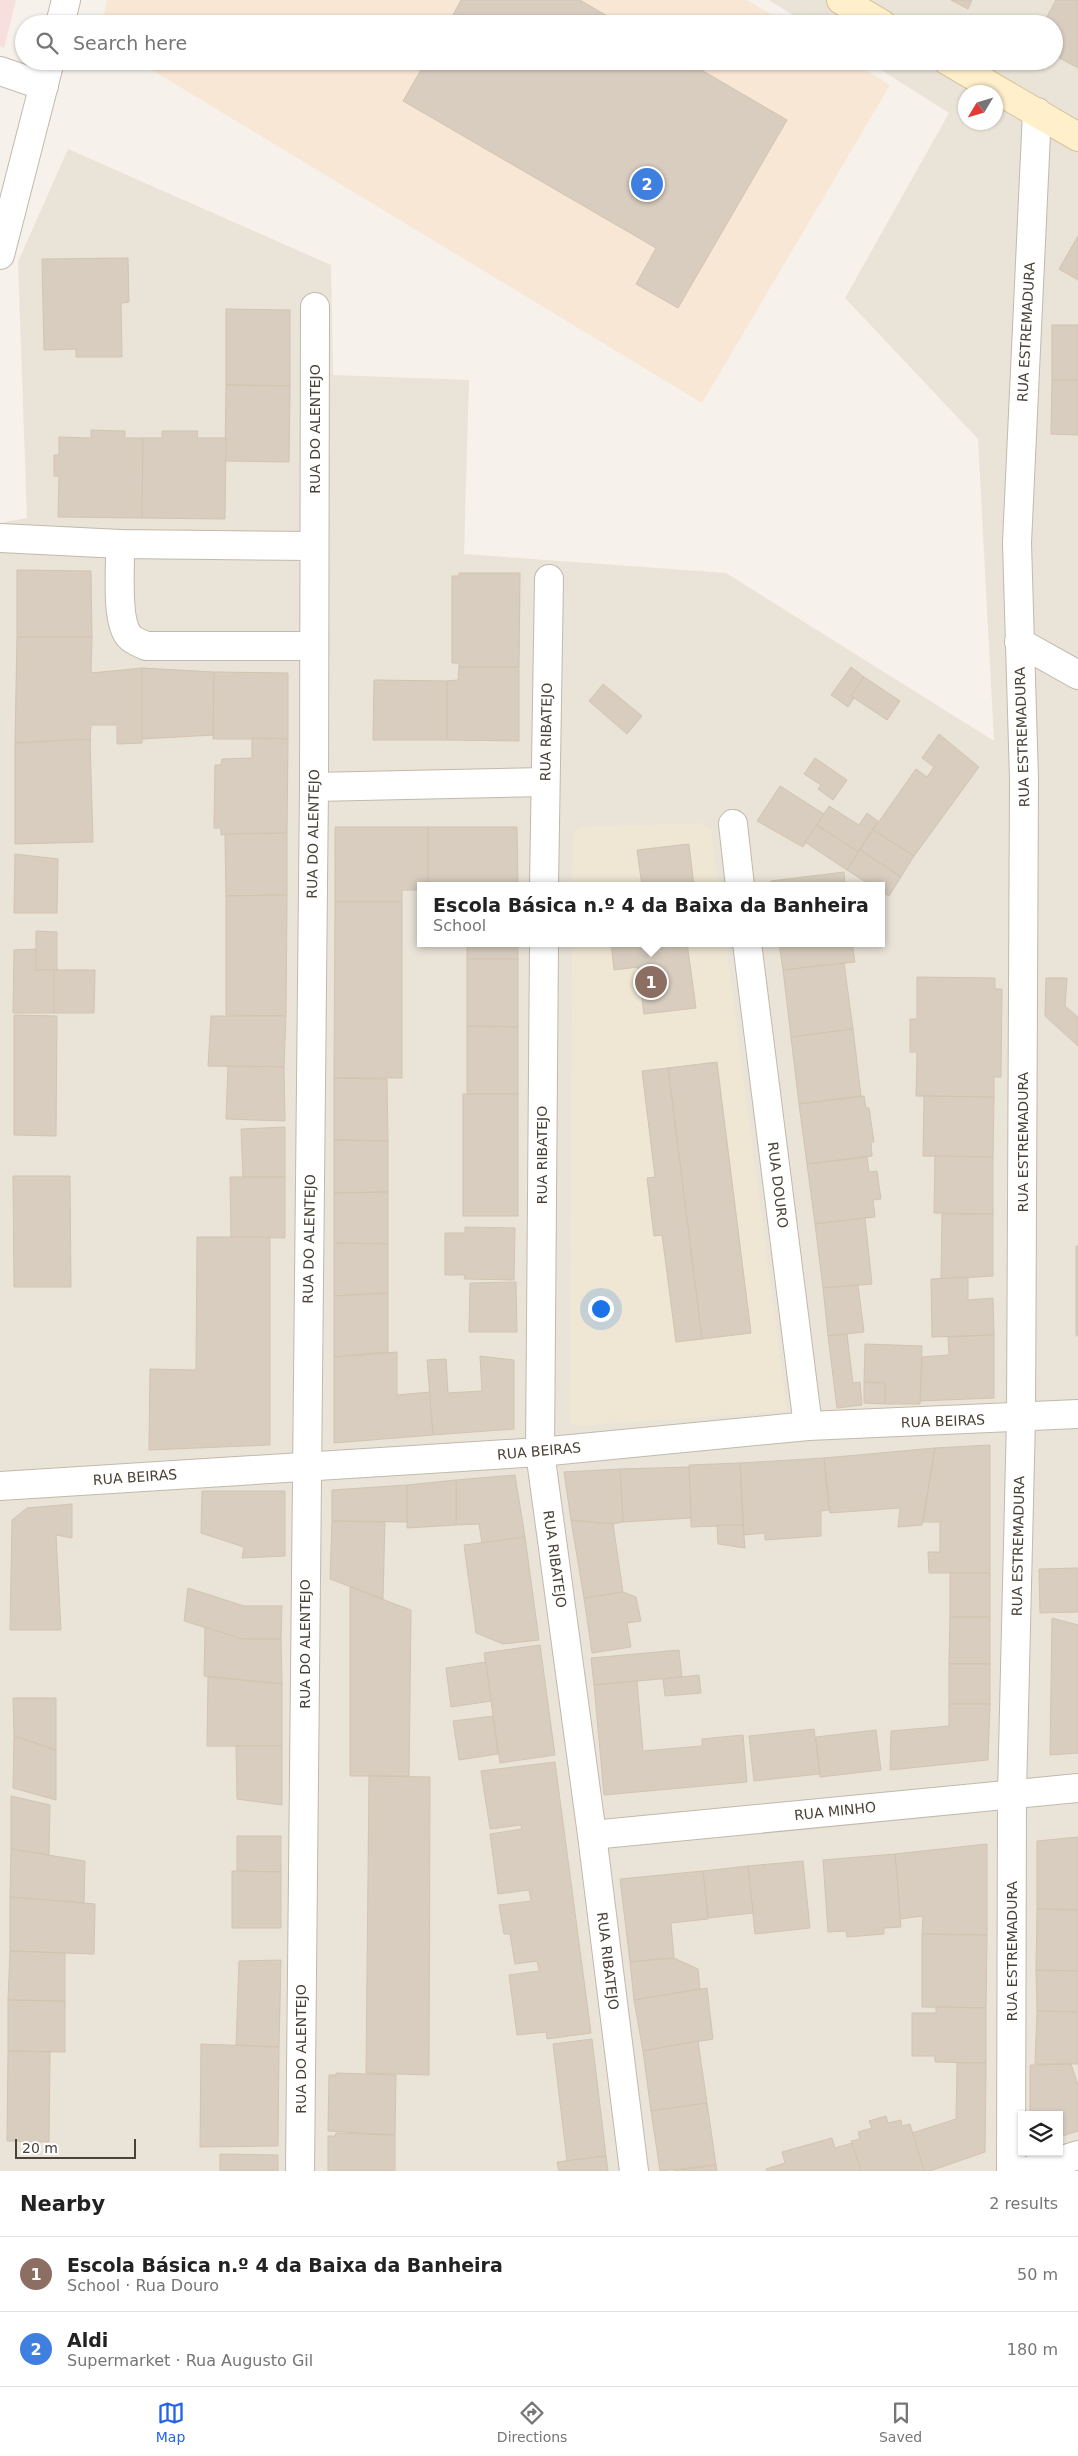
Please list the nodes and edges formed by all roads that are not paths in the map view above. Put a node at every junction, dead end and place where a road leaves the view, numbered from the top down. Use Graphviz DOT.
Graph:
graph roads {
  1 [pos="66,0"];
  2 [pos="841,0"];
  3 [pos="62,15"];
  4 [pos="867,15"];
  5 [pos="964,70"];
  6 [pos="0,71"];
  7 [pos="47,74"];
  8 [pos="1037,112"];
  9 [pos="1078,136"];
  10 [pos="0,255"];
  11 [pos="315,307"];
  12 [pos="0,538"];
  13 [pos="120,544"];
  14 [pos="314,546"];
  15 [pos="549,579"];
  16 [pos="1019,642"];
  17 [pos="314,646"];
  18 [pos="1078,675"];
  19 [pos="545,782"];
  20 [pos="314,787"];
  21 [pos="732,824"];
  22 [pos="544,882"];
  23 [pos="739,882"];
  24 [pos="544,947"];
  25 [pos="748,947"];
  26 [pos="1078,1414"];
  27 [pos="1022,1418"];
  28 [pos="808,1426"];
  29 [pos="540,1452"];
  30 [pos="306,1466"];
  31 [pos="0,1486"];
  32 [pos="1078,1788"];
  33 [pos="1012,1794"];
  34 [pos="592,1835"];
  35 [pos="1078,2155"];
  36 [pos="300,2171"];
  37 [pos="634,2171"];
  38 [pos="1011,2171"];
  39 [pos="1027,2171"];
  1 -- 3 [label="street"];
  2 -- 4 [label="main road"];
  5 -- 8 [label="main road"];
  6 -- 7 [label="street"];
  7 -- 10 [label="street"];
  8 -- 9 [label="main road"];
  8 -- 16 [label="street, RUA ESTREMADURA"];
  11 -- 14 [label="street, RUA DO ALENTEJO"];
  12 -- 13 [label="street"];
  13 -- 14 [label="street"];
  13 -- 17 [label="street"];
  14 -- 17 [label="street, RUA DO ALENTEJO"];
  15 -- 19 [label="street, RUA RIBATEJO"];
  16 -- 18 [label="street"];
  16 -- 27 [label="street, RUA ESTREMADURA"];
  17 -- 20 [label="street, RUA DO ALENTEJO"];
  19 -- 20 [label="street"];
  19 -- 22 [label="street, RUA RIBATEJO"];
  20 -- 30 [label="street, RUA DO ALENTEJO"];
  21 -- 23 [label="street"];
  24 -- 29 [label="street, RUA RIBATEJO"];
  25 -- 28 [label="street, RUA DOURO"];
  26 -- 27 [label="street, RUA BEIRAS"];
  27 -- 28 [label="street, RUA BEIRAS"];
  27 -- 33 [label="street, RUA ESTREMADURA"];
  28 -- 29 [label="street, RUA BEIRAS"];
  29 -- 30 [label="street, RUA BEIRAS"];
  29 -- 34 [label="street, RUA RIBATEJO"];
  30 -- 31 [label="street, RUA BEIRAS"];
  30 -- 36 [label="street, RUA DO ALENTEJO"];
  32 -- 33 [label="street, RUA MINHO"];
  33 -- 34 [label="street, RUA MINHO"];
  33 -- 38 [label="street, RUA ESTREMADURA"];
  34 -- 37 [label="street, RUA RIBATEJO"];
  35 -- 39 [label="street"];
}
